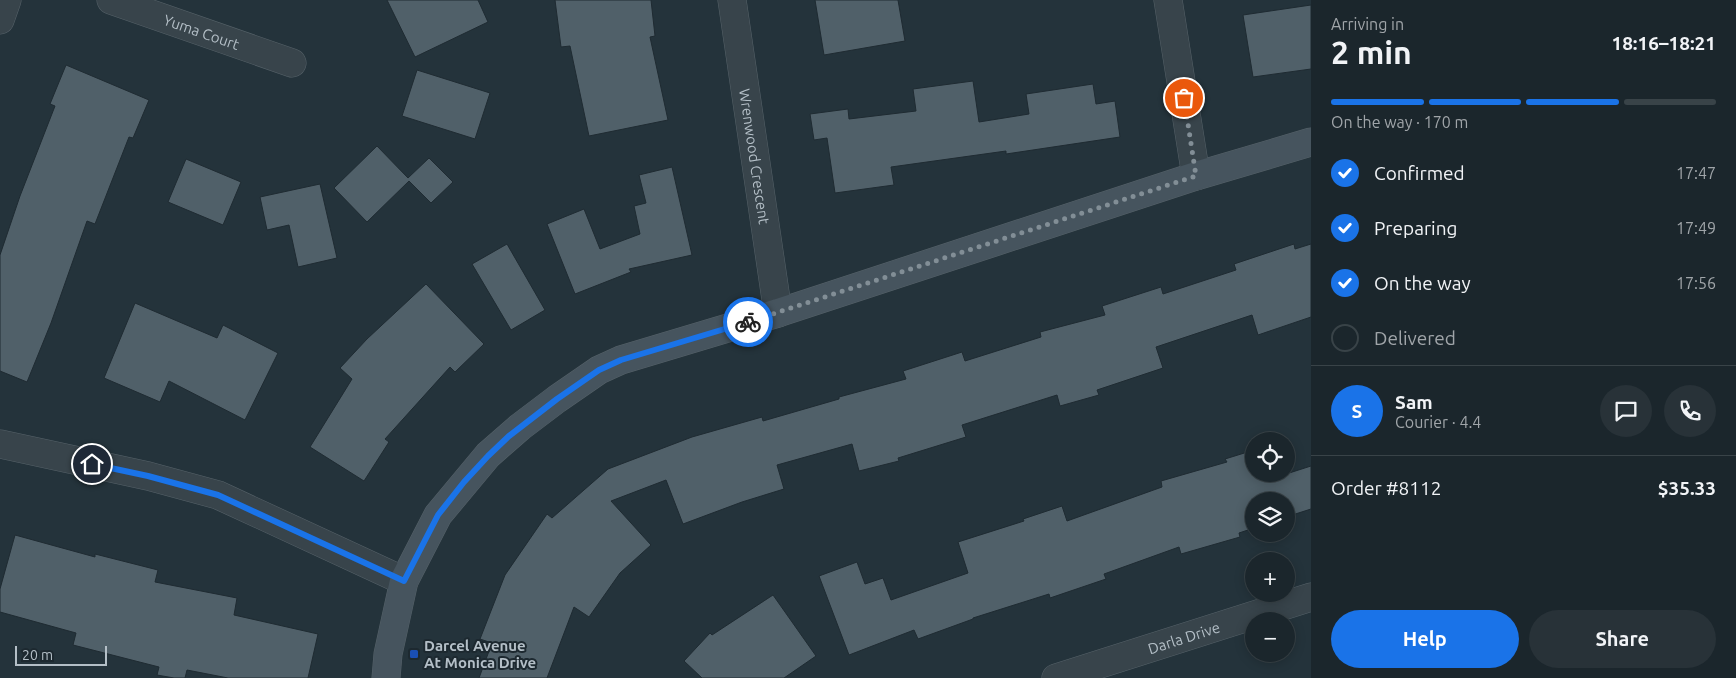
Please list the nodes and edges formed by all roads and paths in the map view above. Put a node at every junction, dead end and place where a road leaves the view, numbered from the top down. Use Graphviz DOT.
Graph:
graph roads {
  1 [pos="7,0"];
  2 [pos="111,0"];
  3 [pos="732,0"];
  4 [pos="1168,0"];
  5 [pos="0,20"];
  6 [pos="292,63"];
  7 [pos="1311,142"];
  8 [pos="1196,176"];
  9 [pos="778,313"];
  10 [pos="0,444"];
  11 [pos="404,581"];
  12 [pos="1311,597"];
  13 [pos="386,678"];
  14 [pos="1056,678"];
  1 -- 5 [label="street"];
  2 -- 6 [label="street, Yuma Court"];
  3 -- 9 [label="street, Wrenwood Crescent"];
  4 -- 8 [label="street"];
  7 -- 8 [label="street"];
  8 -- 9 [label="street"];
  9 -- 11 [label="street"];
  10 -- 11 [label="street"];
  11 -- 13 [label="street"];
  12 -- 14 [label="street, Darla Drive"];
}
